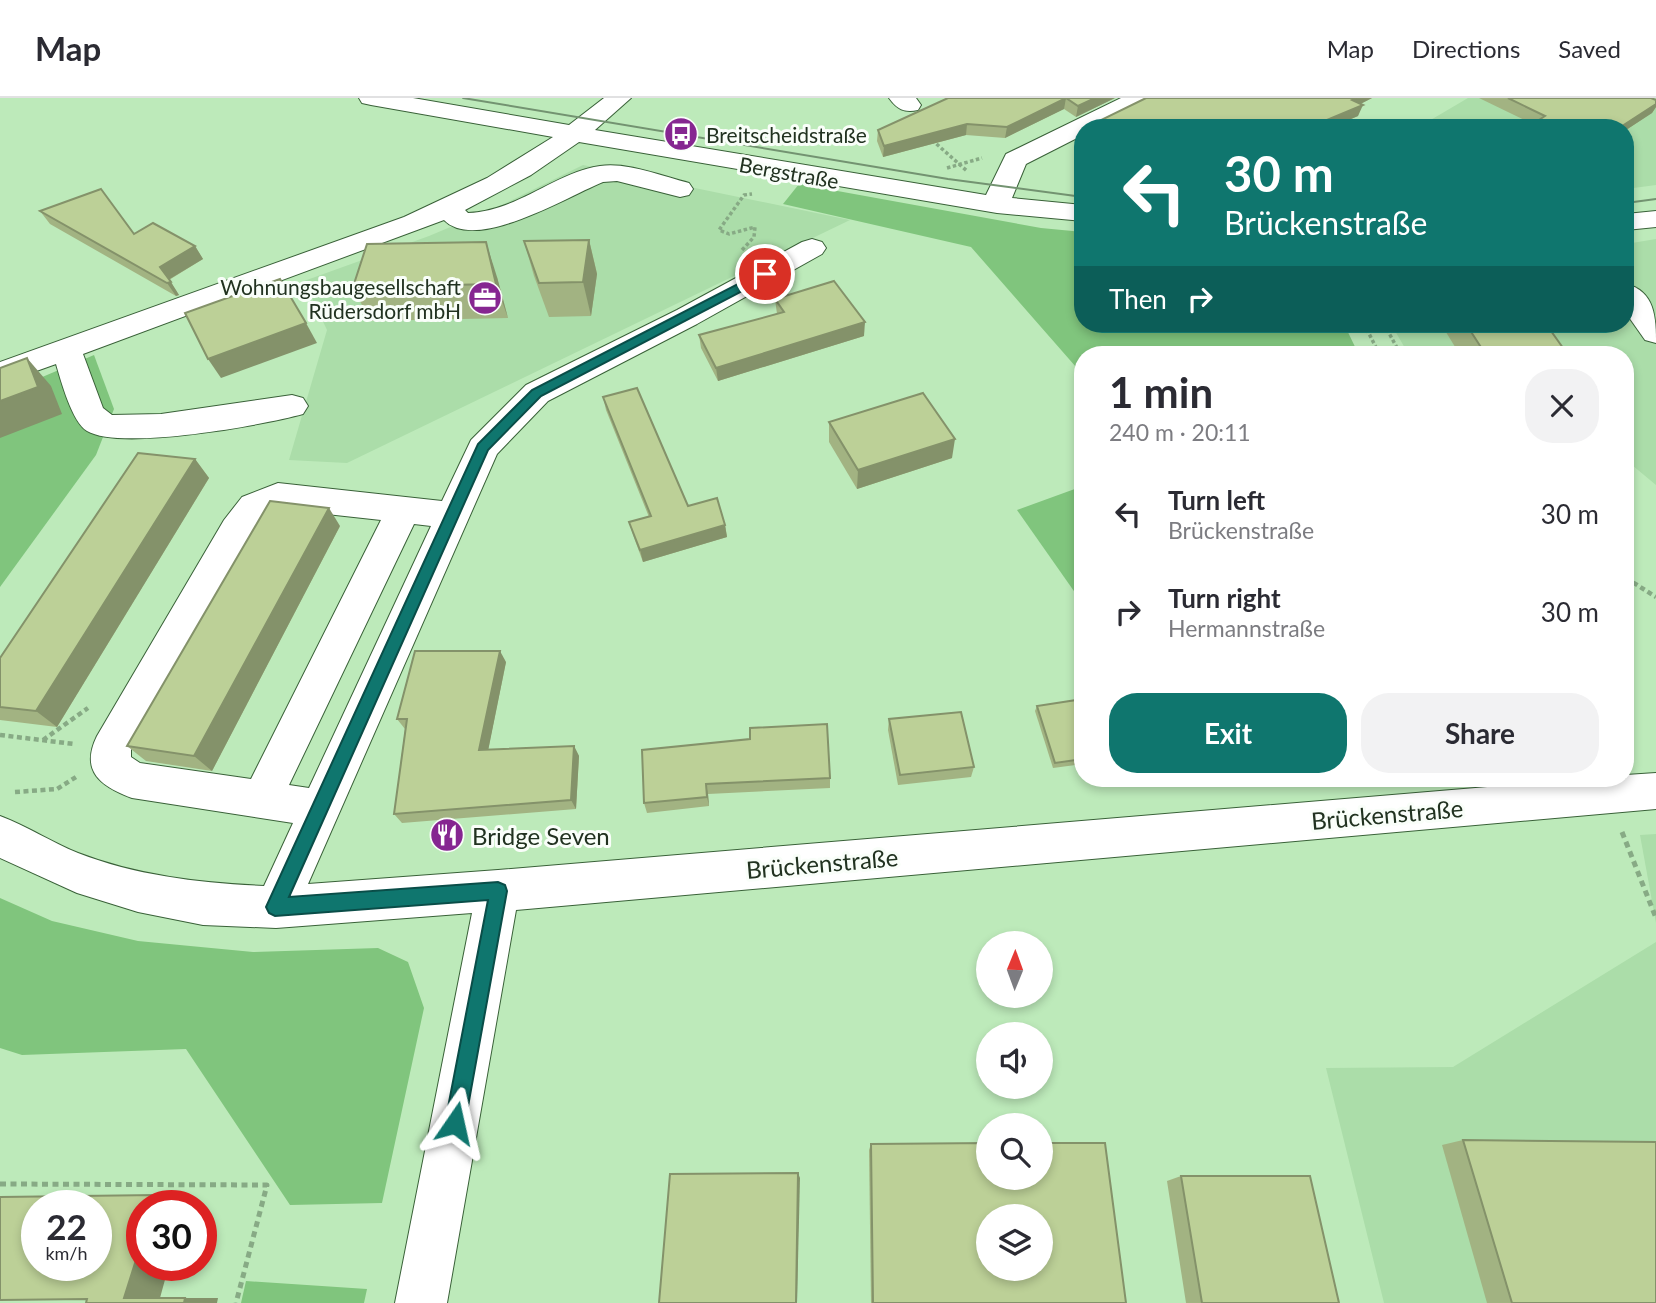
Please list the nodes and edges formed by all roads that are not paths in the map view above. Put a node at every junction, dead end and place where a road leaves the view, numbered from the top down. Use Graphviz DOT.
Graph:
graph roads {
  1 [pos="371,98"];
  2 [pos="618,98"];
  3 [pos="1140,98"];
  4 [pos="1097,119"];
  5 [pos="1074,130"];
  6 [pos="571,134"];
  7 [pos="680,189"];
  8 [pos="997,205"];
  9 [pos="448,209"];
  10 [pos="1074,212"];
  11 [pos="1656,219"];
  12 [pos="1634,221"];
  13 [pos="812,248"];
  14 [pos="1634,304"];
  15 [pos="1656,333"];
  16 [pos="65,348"];
  17 [pos="0,373"];
  18 [pos="292,406"];
  19 [pos="404,508"];
  20 [pos="452,515"];
  21 [pos="1656,791"];
  22 [pos="261,799"];
  23 [pos="319,808"];
  24 [pos="0,835"];
  25 [pos="498,891"];
  26 [pos="275,907"];
  27 [pos="421,1303"];
  1 -- 6 [label="street, Bergstraße"];
  2 -- 6 [label="street"];
  3 -- 4 [label="street"];
  5 -- 8 [label="street"];
  6 -- 8 [label="street, Bergstraße"];
  6 -- 9 [label="street"];
  7 -- 9 [label="street"];
  8 -- 10 [label="street, Bergstraße"];
  9 -- 16 [label="street"];
  11 -- 12 [label="street"];
  13 -- 20 [label="street"];
  14 -- 15 [label="street"];
  16 -- 17 [label="street"];
  16 -- 18 [label="street"];
  19 -- 20 [label="street"];
  19 -- 22 [label="street"];
  19 -- 22 [label="street"];
  20 -- 23 [label="street"];
  21 -- 25 [label="street, Brückenstraße"];
  22 -- 23 [label="street"];
  23 -- 26 [label="street"];
  24 -- 26 [label="street, Brückenstraße"];
  25 -- 26 [label="street, Brückenstraße"];
  25 -- 27 [label="street"];
}
